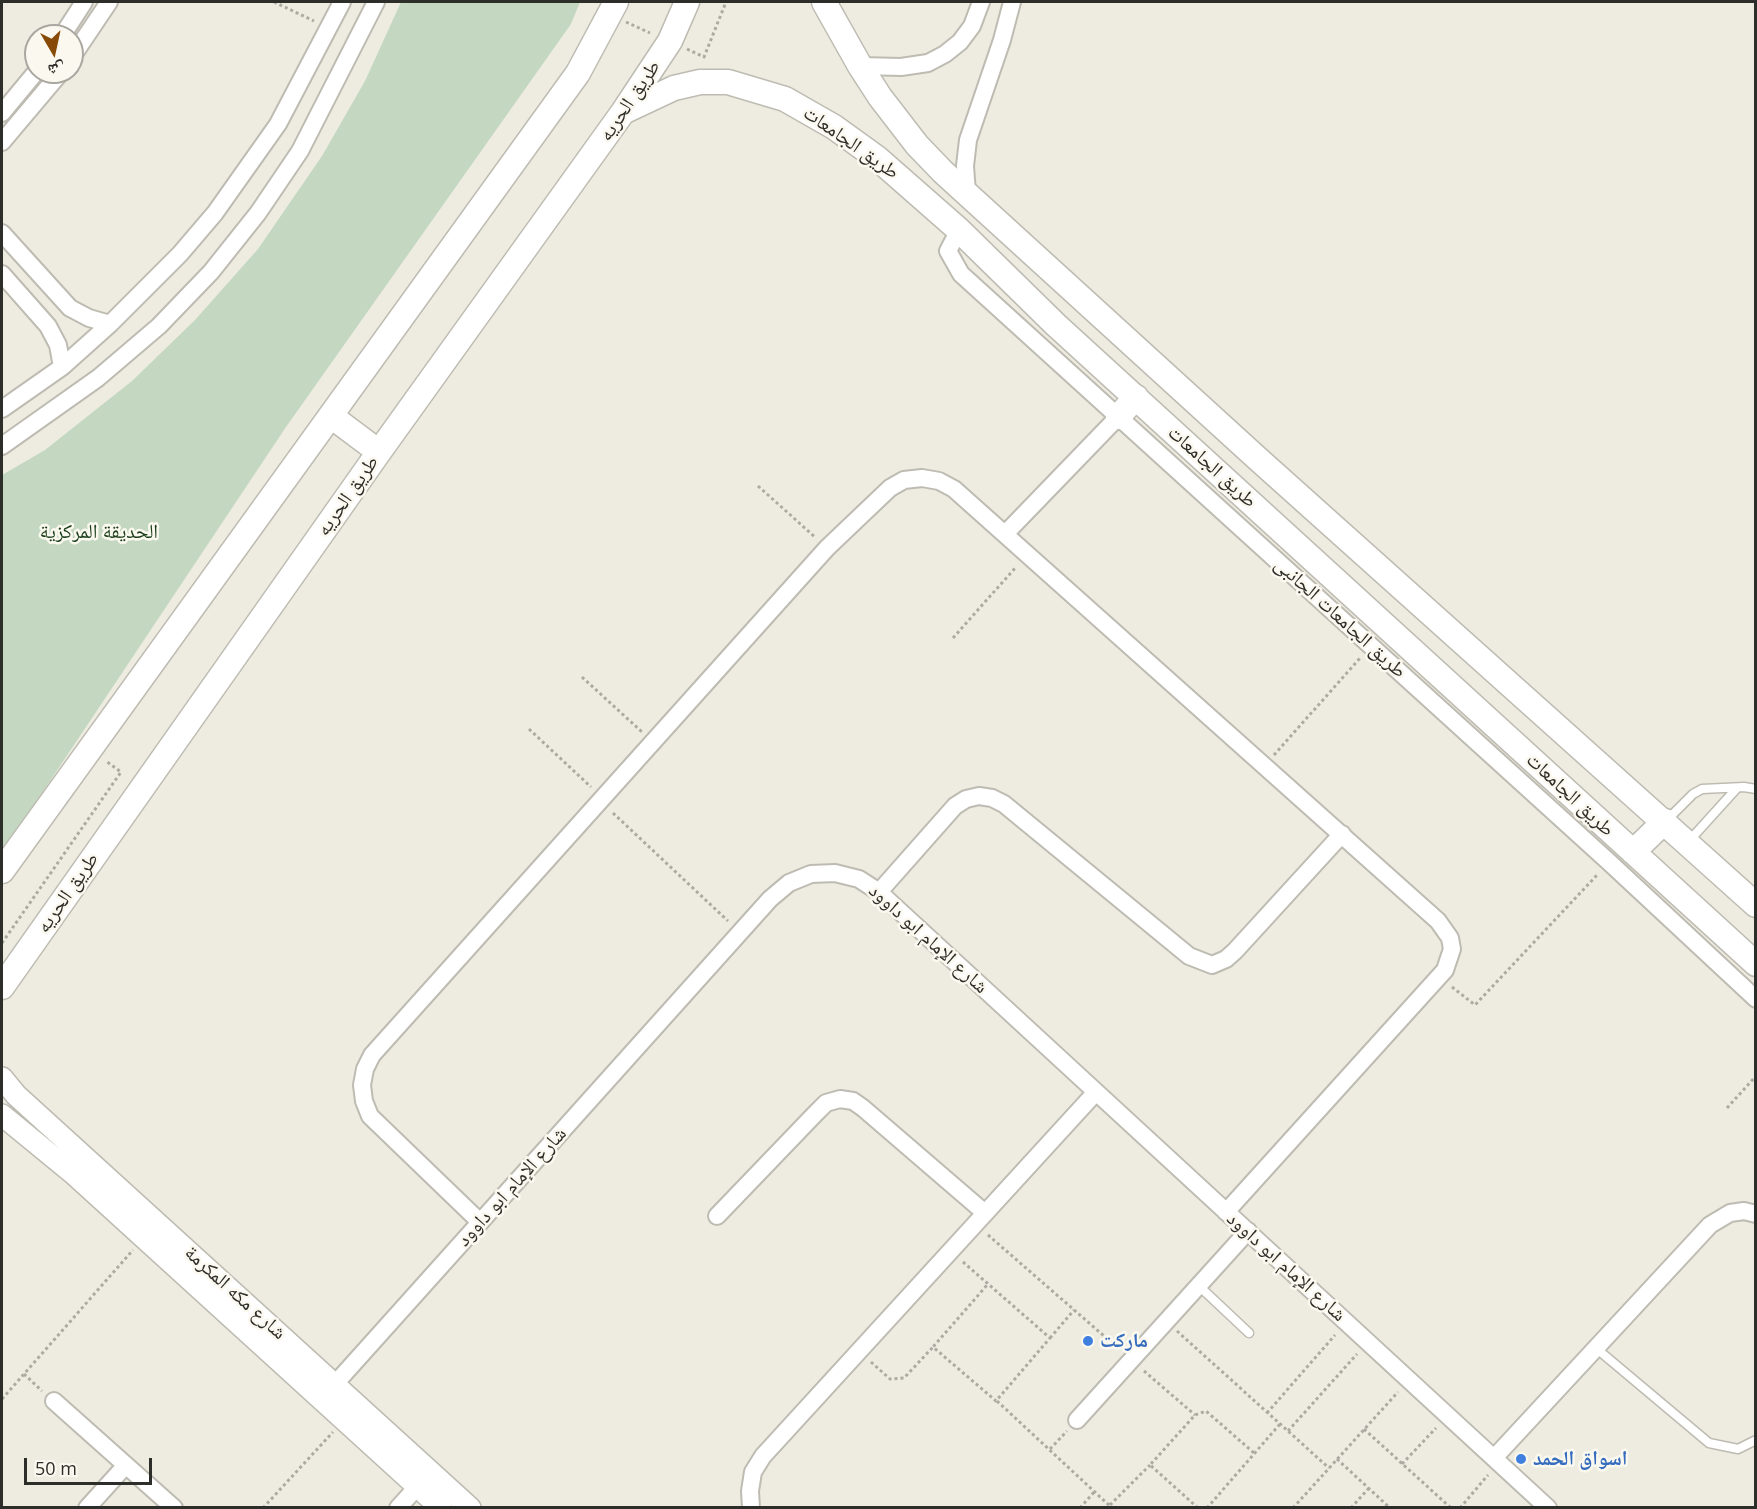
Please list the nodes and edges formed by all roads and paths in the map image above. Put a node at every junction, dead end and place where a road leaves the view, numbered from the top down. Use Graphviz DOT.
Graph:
graph roads {
  1 [pos="84,2"];
  2 [pos="108,2"];
  3 [pos="274,2"];
  4 [pos="342,2"];
  5 [pos="376,2"];
  6 [pos="687,2"];
  7 [pos="726,2"];
  8 [pos="824,2"];
  9 [pos="981,2"];
  10 [pos="1012,2"];
  11 [pos="613,8"];
  12 [pos="70,24"];
  13 [pos="329,28"];
  14 [pos="84,39"];
  15 [pos="670,41"];
  16 [pos="860,66"];
  17 [pos="26,84"];
  18 [pos="51,84"];
  19 [pos="623,112"];
  20 [pos="2,113"];
  21 [pos="2,142"];
  22 [pos="975,200"];
  23 [pos="959,230"];
  24 [pos="2,233"];
  25 [pos="2,274"];
  26 [pos="110,324"];
  27 [pos="62,368"];
  28 [pos="1136,397"];
  29 [pos="2,409"];
  30 [pos="331,416"];
  31 [pos="1118,417"];
  32 [pos="2,446"];
  33 [pos="379,452"];
  34 [pos="758,486"];
  35 [pos="1005,534"];
  36 [pos="828,548"];
  37 [pos="1028,555"];
  38 [pos="953,638"];
  39 [pos="1371,646"];
  40 [pos="582,677"];
  41 [pos="529,729"];
  42 [pos="654,743"];
  43 [pos="90,750"];
  44 [pos="1264,765"];
  45 [pos="1737,788"];
  46 [pos="1755,789"];
  47 [pos="603,800"];
  48 [pos="1665,821"];
  49 [pos="1342,834"];
  50 [pos="1688,843"];
  51 [pos="1633,852"];
  52 [pos="1609,862"];
  53 [pos="2,871"];
  54 [pos="879,892"];
  55 [pos="1755,905"];
  56 [pos="740,932"];
  57 [pos="2,943"];
  58 [pos="1755,964"];
  59 [pos="1439,976"];
  60 [pos="2,987"];
  61 [pos="1755,999"];
  62 [pos="1755,1076"];
  63 [pos="2,1078"];
  64 [pos="1096,1092"];
  65 [pos="1727,1108"];
  66 [pos="2,1115"];
  67 [pos="81,1167"];
  68 [pos="1226,1212"];
  69 [pos="1755,1214"];
  70 [pos="717,1215"];
  71 [pos="980,1219"];
  72 [pos="480,1222"];
  73 [pos="1248,1231"];
  74 [pos="144,1238"];
  75 [pos="951,1251"];
  76 [pos="988,1284"];
  77 [pos="1199,1286"];
  78 [pos="1074,1310"];
  79 [pos="1167,1322"];
  80 [pos="1346,1322"];
  81 [pos="1249,1334"];
  82 [pos="1050,1338"];
  83 [pos="1368,1342"];
  84 [pos="933,1347"];
  85 [pos="1597,1349"];
  86 [pos="859,1351"];
  87 [pos="1132,1360"];
  88 [pos="24,1374"];
  89 [pos="1409,1380"];
  90 [pos="335,1384"];
  91 [pos="2,1399"];
  92 [pos="54,1401"];
  93 [pos="996,1401"];
  94 [pos="1267,1413"];
  95 [pos="1195,1415"];
  96 [pos="1448,1415"];
  97 [pos="345,1420"];
  98 [pos="1077,1420"];
  99 [pos="1280,1424"];
  100 [pos="1364,1429"];
  101 [pos="1288,1431"];
  102 [pos="1755,1440"];
  103 [pos="1050,1449"];
  104 [pos="1254,1453"];
  105 [pos="1337,1459"];
  106 [pos="1497,1460"];
  107 [pos="1402,1464"];
  108 [pos="126,1465"];
  109 [pos="1150,1465"];
  110 [pos="1329,1468"];
  111 [pos="418,1486"];
  112 [pos="1369,1488"];
  113 [pos="1095,1491"];
  114 [pos="1111,1506"];
  115 [pos="87,1508"];
  116 [pos="174,1508"];
  117 [pos="262,1508"];
  118 [pos="398,1508"];
  119 [pos="441,1508"];
  120 [pos="470,1508"];
  121 [pos="751,1508"];
  122 [pos="1080,1508"];
  123 [pos="1198,1508"];
  124 [pos="1207,1508"];
  125 [pos="1293,1508"];
  126 [pos="1351,1508"];
  127 [pos="1390,1508"];
  128 [pos="1450,1508"];
  129 [pos="1460,1508"];
  130 [pos="1548,1508"];
  1 -- 12 [label="street"];
  2 -- 14 [label="street"];
  3 -- 13 [label="path"];
  4 -- 13 [label="street"];
  5 -- 32 [label="street"];
  6 -- 15 [label="main road, طريق الحريه"];
  7 -- 15 [label="path"];
  8 -- 16 [label="main road, طريق الجامعات"];
  9 -- 16 [label="street"];
  10 -- 22 [label="street"];
  11 -- 15 [label="path"];
  11 -- 30 [label="main road"];
  13 -- 26 [label="street"];
  15 -- 19 [label="main road, طريق الحريه"];
  16 -- 22 [label="main road, طريق الجامعات"];
  17 -- 20 [label="street"];
  18 -- 21 [label="street"];
  19 -- 23 [label="main road, طريق الجامعات"];
  19 -- 33 [label="main road, طريق الحريه"];
  22 -- 23 [label="main road"];
  22 -- 48 [label="main road, طريق الجامعات"];
  23 -- 28 [label="main road, طريق الجامعات"];
  23 -- 31 [label="street, طريق الجامعات الجانبى"];
  24 -- 26 [label="street"];
  25 -- 27 [label="street"];
  26 -- 27 [label="street"];
  27 -- 29 [label="street"];
  28 -- 31 [label="main road"];
  28 -- 51 [label="main road, طريق الجامعات"];
  30 -- 33 [label="main road"];
  30 -- 43 [label="main road"];
  31 -- 35 [label="street"];
  31 -- 39 [label="street, طريق الجامعات الجانبى"];
  33 -- 60 [label="main road, طريق الحريه"];
  34 -- 36 [label="path"];
  35 -- 36 [label="street"];
  35 -- 37 [label="street"];
  36 -- 42 [label="street"];
  37 -- 38 [label="path"];
  37 -- 44 [label="street"];
  39 -- 44 [label="path"];
  39 -- 52 [label="street, طريق الجامعات الجانبى"];
  40 -- 42 [label="path"];
  41 -- 47 [label="path"];
  42 -- 47 [label="street"];
  43 -- 53 [label="main road"];
  43 -- 57 [label="path"];
  44 -- 49 [label="street"];
  45 -- 46 [label="lane"];
  45 -- 48 [label="lane"];
  45 -- 50 [label="lane"];
  47 -- 56 [label="path"];
  47 -- 72 [label="street"];
  48 -- 50 [label="main road, طريق الجامعات"];
  48 -- 51 [label="main road"];
  49 -- 54 [label="street"];
  49 -- 59 [label="street"];
  50 -- 55 [label="main road, طريق الجامعات"];
  51 -- 58 [label="main road, طريق الجامعات"];
  52 -- 59 [label="path"];
  52 -- 61 [label="street, طريق الجامعات الجانبى"];
  54 -- 56 [label="street, شارع الإمام ابو داوود"];
  54 -- 64 [label="street, شارع الإمام ابو داوود"];
  56 -- 72 [label="street, شارع الإمام ابو داوود"];
  59 -- 68 [label="street"];
  62 -- 65 [label="path"];
  63 -- 67 [label="street, شارع مكه المكرمة"];
  64 -- 68 [label="street, شارع الإمام ابو داوود"];
  64 -- 71 [label="street"];
  66 -- 67 [label="street, شارع مكه المكرمة"];
  67 -- 74 [label="street, شارع مكه المكرمة"];
  67 -- 90 [label="street, شارع مكه المكرمة"];
  68 -- 73 [label="street, شارع الإمام ابو داوود"];
  69 -- 85 [label="street"];
  70 -- 71 [label="street"];
  71 -- 75 [label="street"];
  71 -- 78 [label="path"];
  72 -- 90 [label="street, شارع الإمام ابو داوود"];
  73 -- 77 [label="street"];
  73 -- 80 [label="street, شارع الإمام ابو داوود"];
  74 -- 88 [label="path"];
  74 -- 97 [label="street, شارع مكه المكرمة"];
  75 -- 76 [label="path"];
  75 -- 86 [label="street"];
  76 -- 82 [label="path"];
  76 -- 84 [label="path"];
  77 -- 79 [label="street"];
  77 -- 81 [label="lane"];
  78 -- 82 [label="path"];
  78 -- 87 [label="path"];
  79 -- 87 [label="street"];
  79 -- 94 [label="path"];
  80 -- 83 [label="street, شارع الإمام ابو داوود"];
  80 -- 94 [label="path"];
  82 -- 93 [label="path"];
  83 -- 89 [label="street, شارع الإمام ابو داوود"];
  83 -- 101 [label="path"];
  84 -- 86 [label="path"];
  84 -- 93 [label="path"];
  85 -- 102 [label="lane"];
  85 -- 106 [label="street"];
  86 -- 121 [label="street"];
  87 -- 95 [label="path"];
  87 -- 98 [label="street"];
  88 -- 91 [label="path"];
  88 -- 92 [label="path"];
  89 -- 96 [label="street, شارع الإمام ابو داوود"];
  89 -- 100 [label="path"];
  90 -- 120 [label="street, شارع مكه المكرمة"];
  92 -- 108 [label="street"];
  93 -- 103 [label="path"];
  94 -- 99 [label="path"];
  95 -- 104 [label="path"];
  95 -- 109 [label="path"];
  96 -- 106 [label="street, شارع الإمام ابو داوود"];
  96 -- 107 [label="path"];
  97 -- 111 [label="street, شارع مكه المكرمة"];
  97 -- 117 [label="path"];
  98 -- 103 [label="path"];
  99 -- 101 [label="path"];
  99 -- 104 [label="path"];
  100 -- 105 [label="path"];
  100 -- 107 [label="path"];
  101 -- 110 [label="path"];
  103 -- 113 [label="path"];
  104 -- 124 [label="path"];
  105 -- 110 [label="path"];
  105 -- 112 [label="path"];
  106 -- 129 [label="path"];
  106 -- 130 [label="street, شارع الإمام ابو داوود"];
  107 -- 128 [label="path"];
  108 -- 115 [label="street"];
  108 -- 116 [label="street"];
  109 -- 114 [label="path"];
  109 -- 123 [label="path"];
  110 -- 125 [label="path"];
  111 -- 118 [label="street"];
  111 -- 119 [label="street, شارع مكه المكرمة"];
  112 -- 126 [label="path"];
  112 -- 127 [label="path"];
  113 -- 114 [label="path"];
  113 -- 122 [label="path"];
}
